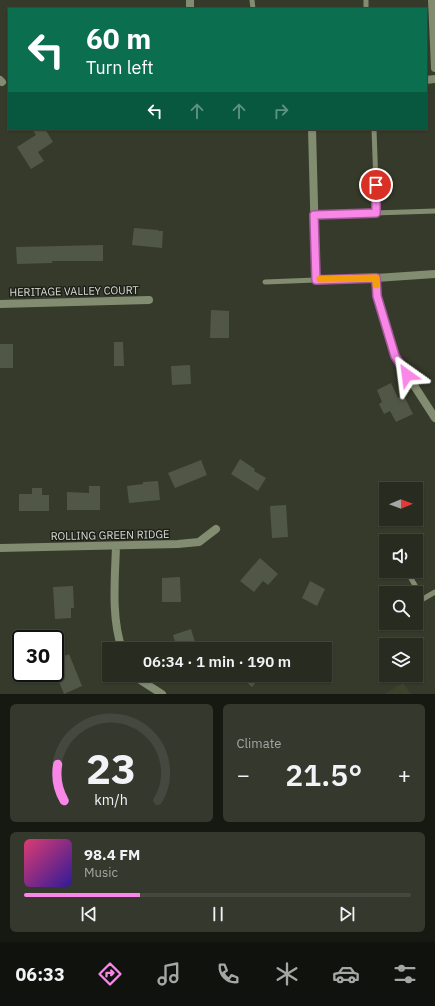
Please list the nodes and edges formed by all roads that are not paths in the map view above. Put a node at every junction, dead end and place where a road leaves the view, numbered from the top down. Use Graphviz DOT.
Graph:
graph roads {
  1 [pos="432,0"];
  2 [pos="435,68"];
  3 [pos="312,130"];
  4 [pos="374,130"];
  5 [pos="435,211"];
  6 [pos="376,213"];
  7 [pos="314,215"];
  8 [pos="435,274"];
  9 [pos="376,278"];
  10 [pos="316,280"];
  11 [pos="265,282"];
  12 [pos="149,300"];
  13 [pos="0,304"];
  14 [pos="435,418"];
  15 [pos="216,529"];
  16 [pos="116,546"];
  17 [pos="0,548"];
  18 [pos="435,592"];
  19 [pos="423,599"];
  20 [pos="120,642"];
  21 [pos="144,682"];
  22 [pos="162,694"];
  1 -- 2 [label="street"];
  3 -- 7 [label="street"];
  4 -- 6 [label="lane"];
  5 -- 6 [label="lane"];
  6 -- 7 [label="lane"];
  7 -- 10 [label="street"];
  8 -- 9 [label="street"];
  9 -- 10 [label="street"];
  9 -- 14 [label="street"];
  10 -- 11 [label="lane"];
  12 -- 13 [label="street, HERITAGE VALLEY COURT"];
  15 -- 16 [label="street, ROLLING GREEN RIDGE"];
  16 -- 17 [label="street, ROLLING GREEN RIDGE"];
  16 -- 20 [label="street"];
  18 -- 19 [label="lane"];
  21 -- 22 [label="street"];
}
